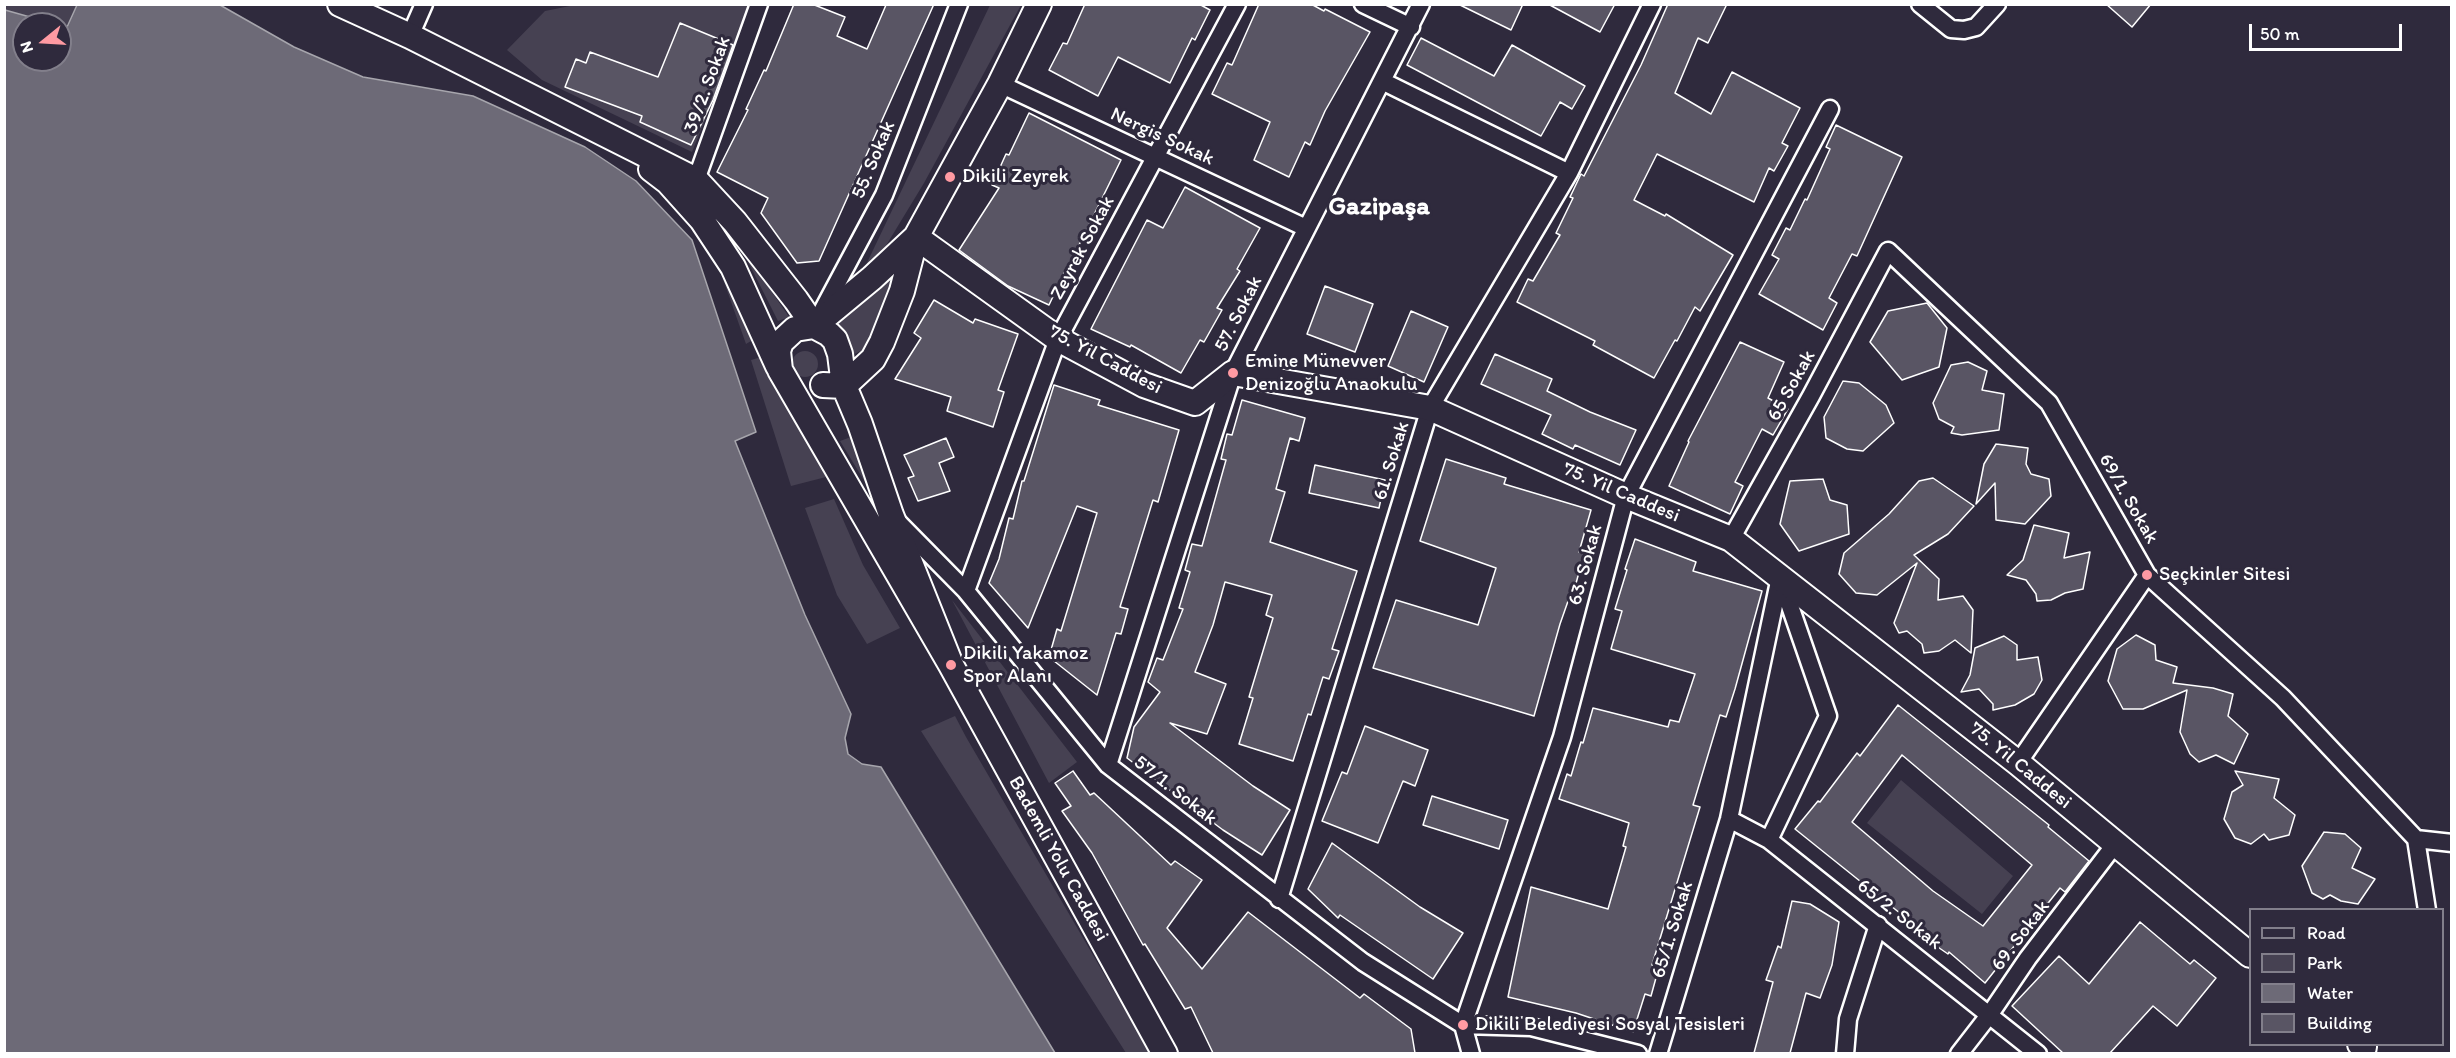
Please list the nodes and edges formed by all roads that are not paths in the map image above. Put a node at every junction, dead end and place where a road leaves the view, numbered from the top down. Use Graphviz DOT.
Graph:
graph roads {
  1 [pos="340,4"];
  2 [pos="424,4"];
  3 [pos="759,4"];
  4 [pos="960,4"];
  5 [pos="1040,4"];
  6 [pos="1237,4"];
  7 [pos="1363,4"];
  8 [pos="1421,4"];
  9 [pos="1652,4"];
  10 [pos="1920,4"];
  11 [pos="1997,4"];
  12 [pos="1411,27"];
  13 [pos="410,36"];
  14 [pos="1382,81"];
  15 [pos="1000,84"];
  16 [pos="1830,109"];
  17 [pos="598,130"];
  18 [pos="1156,157"];
  19 [pos="1569,173"];
  20 [pos="696,180"];
  21 [pos="1306,228"];
  22 [pos="916,237"];
  23 [pos="1888,251"];
  24 [pos="814,326"];
  25 [pos="1058,339"];
  26 [pos="780,370"];
  27 [pos="1233,373"];
  28 [pos="834,385"];
  29 [pos="1430,408"];
  30 [pos="1626,496"];
  31 [pos="891,515"];
  32 [pos="1731,539"];
  33 [pos="2147,575"];
  34 [pos="1780,577"];
  35 [pos="966,591"];
  36 [pos="951,665"];
  37 [pos="2018,763"];
  38 [pos="1108,765"];
  39 [pos="1729,819"];
  40 [pos="2416,839"];
  41 [pos="1769,840"];
  42 [pos="2116,843"];
  43 [pos="2451,843"];
  44 [pos="1279,898"];
  45 [pos="2427,908"];
  46 [pos="1878,925"];
  47 [pos="2249,954"];
  48 [pos="1990,1014"];
  49 [pos="1463,1025"];
  50 [pos="1165,1053"];
  51 [pos="1471,1053"];
  52 [pos="1638,1053"];
  53 [pos="1658,1053"];
  54 [pos="1845,1053"];
  55 [pos="1959,1053"];
  56 [pos="2038,1053"];
  1 -- 13 [label="main road"];
  2 -- 13 [label="street"];
  3 -- 20 [label="street, 39/2. Sokak"];
  4 -- 24 [label="street, 55. Sokak"];
  5 -- 15 [label="main road"];
  6 -- 18 [label="street, Zeyrek Sokak"];
  7 -- 12 [label="street"];
  8 -- 12 [label="street, 57. Sokak"];
  9 -- 19 [label="street, 61. Sokak"];
  10 -- 11 [label="street"];
  12 -- 14 [label="street, 57. Sokak"];
  13 -- 17 [label="main road"];
  14 -- 19 [label="street"];
  14 -- 21 [label="street, 57. Sokak"];
  15 -- 18 [label="street, Nergis Sokak"];
  15 -- 22 [label="main road"];
  16 -- 30 [label="street, 63. Sokak"];
  17 -- 20 [label="main road"];
  17 -- 26 [label="main road"];
  18 -- 21 [label="street, Nergis Sokak"];
  18 -- 25 [label="street, Zeyrek Sokak"];
  19 -- 29 [label="street, 61. Sokak"];
  20 -- 24 [label="main road"];
  21 -- 27 [label="street, 57. Sokak"];
  22 -- 24 [label="main road"];
  22 -- 25 [label="main road, 75. Yil Caddesi"];
  22 -- 28 [label="main road"];
  23 -- 32 [label="street, 65 Sokak"];
  23 -- 33 [label="street, 69/1. Sokak"];
  24 -- 26 [label="main road"];
  24 -- 28 [label="main road"];
  25 -- 27 [label="main road, 75. Yil Caddesi"];
  25 -- 35 [label="street, Zeyrek Sokak"];
  26 -- 28 [label="main road"];
  26 -- 36 [label="main road"];
  27 -- 29 [label="main road, 75. Yil Caddesi"];
  27 -- 38 [label="street, 57. Sokak"];
  28 -- 31 [label="main road"];
  29 -- 30 [label="main road, 75. Yil Caddesi"];
  29 -- 44 [label="street, 61. Sokak"];
  30 -- 32 [label="main road, 75. Yil Caddesi"];
  30 -- 49 [label="street, 63. Sokak"];
  31 -- 35 [label="street, 57/1. Sokak"];
  31 -- 36 [label="main road"];
  32 -- 34 [label="main road, 75. Yil Caddesi"];
  33 -- 37 [label="street"];
  33 -- 40 [label="street, 69/1. Sokak"];
  34 -- 37 [label="main road, 75. Yil Caddesi"];
  34 -- 39 [label="street, 65/1. Sokak"];
  34 -- 41 [label="street"];
  35 -- 38 [label="street, 57/1. Sokak"];
  36 -- 50 [label="main road, Bademli Yolu Caddesi"];
  37 -- 42 [label="main road, 75. Yil Caddesi"];
  38 -- 44 [label="street, 57/1. Sokak"];
  39 -- 41 [label="street, 65/2. Sokak"];
  39 -- 53 [label="street, 65/1. Sokak"];
  40 -- 43 [label="street"];
  40 -- 45 [label="street"];
  41 -- 46 [label="street, 65/2. Sokak"];
  42 -- 47 [label="main road, 75. Yil Caddesi"];
  42 -- 48 [label="street, 69. Sokak"];
  44 -- 49 [label="street, 57/1. Sokak"];
  46 -- 48 [label="street, 65/2. Sokak"];
  46 -- 54 [label="street"];
  48 -- 55 [label="street, 69. Sokak"];
  48 -- 56 [label="street, 65/2. Sokak"];
  49 -- 51 [label="street"];
  49 -- 52 [label="street"];
}
